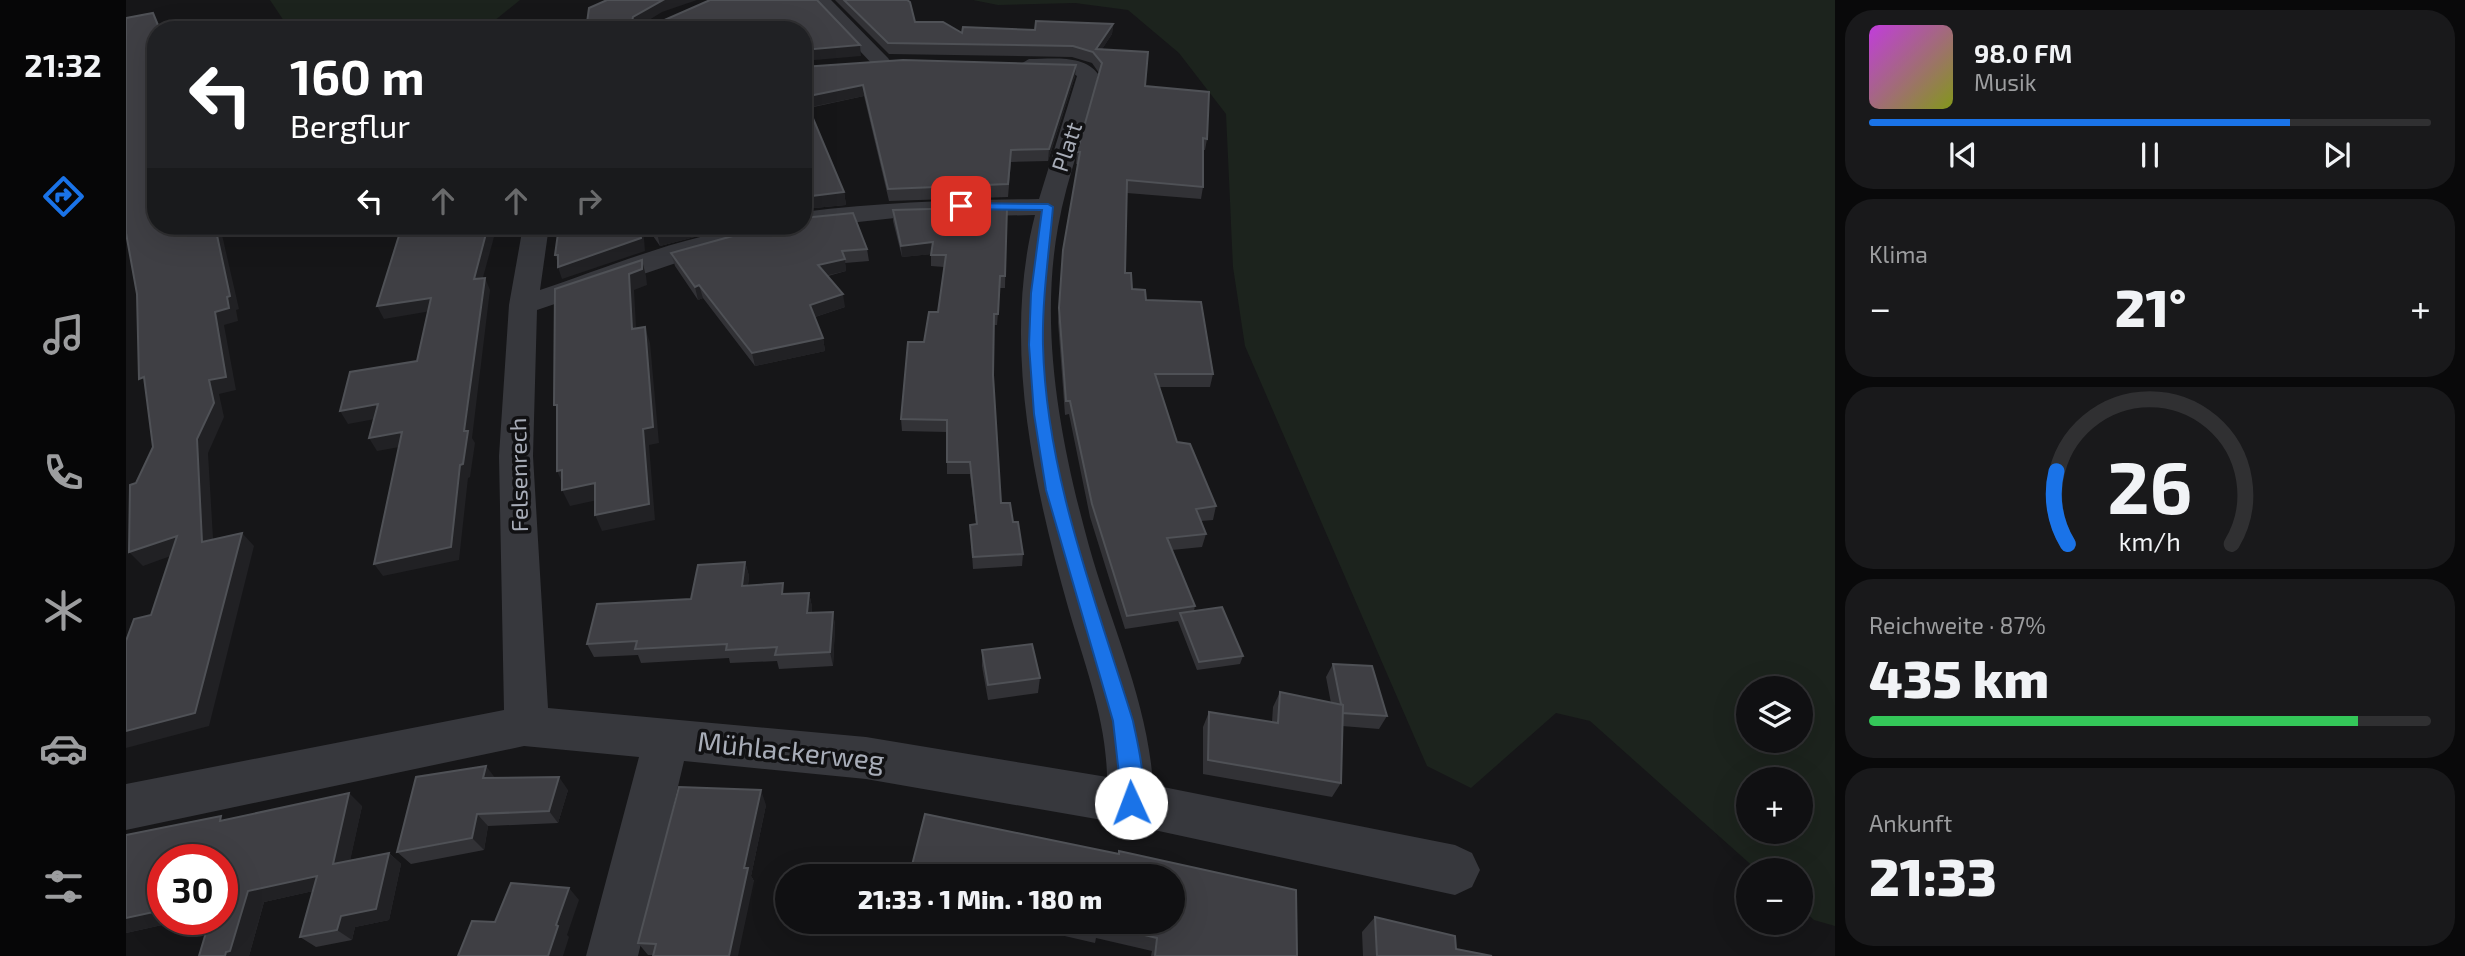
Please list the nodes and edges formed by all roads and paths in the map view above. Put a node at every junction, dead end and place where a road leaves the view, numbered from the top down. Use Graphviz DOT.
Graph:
graph roads {
  1 [pos="821,0"];
  2 [pos="881,62"];
  3 [pos="905,62"];
  4 [pos="857,64"];
  5 [pos="1007,64"];
  6 [pos="1048,207"];
  7 [pos="812,219"];
  8 [pos="535,235"];
  9 [pos="745,235"];
  10 [pos="523,305"];
  11 [pos="523,726"];
  12 [pos="667,737"];
  13 [pos="1131,803"];
  14 [pos="126,807"];
  15 [pos="1455,870"];
  16 [pos="612,956"];
  1 -- 2 [label="street"];
  2 -- 3 [label="street"];
  2 -- 4 [label="street"];
  5 -- 6 [label="street, Platt"];
  6 -- 7 [label="street"];
  6 -- 13 [label="street, Platt"];
  8 -- 10 [label="street, Felsenrech"];
  9 -- 10 [label="street"];
  10 -- 11 [label="street, Felsenrech"];
  11 -- 12 [label="street, Mühlackerweg"];
  11 -- 14 [label="street, Mühlackerweg"];
  12 -- 13 [label="street, Mühlackerweg"];
  12 -- 16 [label="street"];
  13 -- 15 [label="street, Mühlackerweg"];
}
